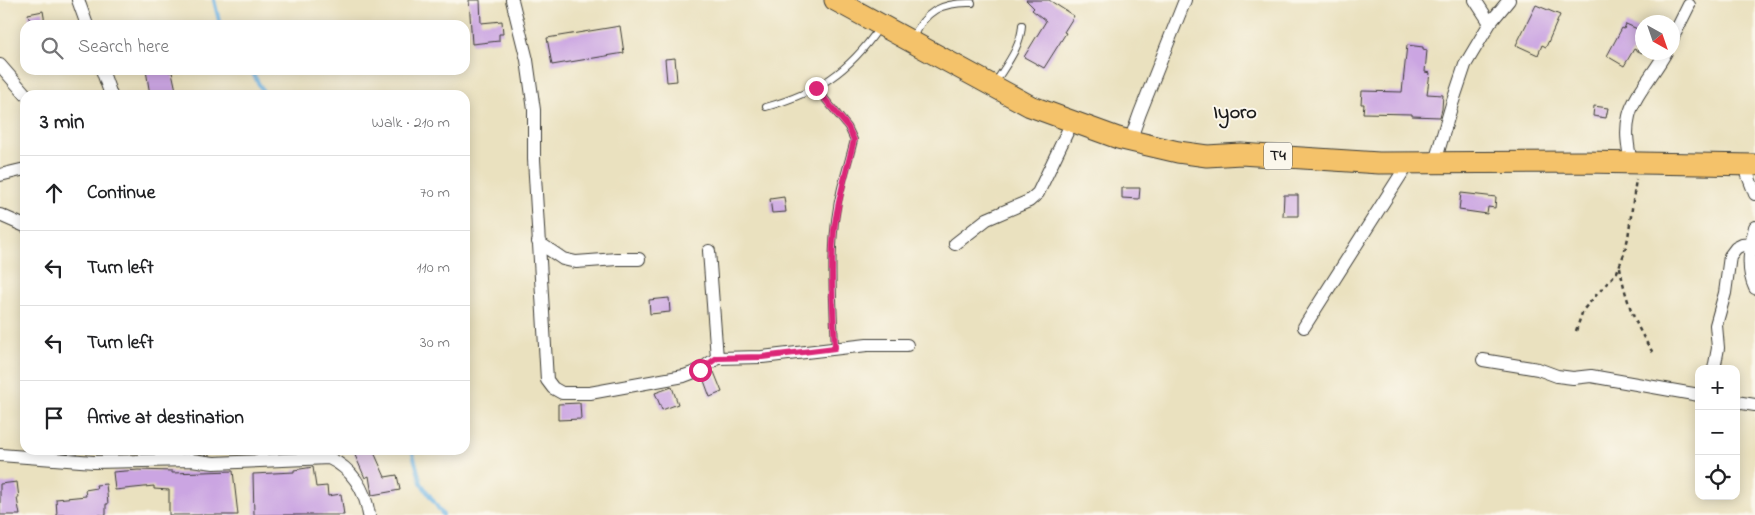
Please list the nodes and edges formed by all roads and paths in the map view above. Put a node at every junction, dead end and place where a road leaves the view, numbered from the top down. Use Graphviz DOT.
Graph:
graph roads {
  1 [pos="78,0"];
  2 [pos="512,0"];
  3 [pos="835,0"];
  4 [pos="1185,0"];
  5 [pos="1474,0"];
  6 [pos="1509,0"];
  7 [pos="972,3"];
  8 [pos="1690,5"];
  9 [pos="84,20"];
  10 [pos="1490,23"];
  11 [pos="881,24"];
  12 [pos="1680,24"];
  13 [pos="1022,26"];
  14 [pos="911,41"];
  15 [pos="1662,60"];
  16 [pos="0,65"];
  17 [pos="104,75"];
  18 [pos="993,86"];
  19 [pos="816,88"];
  20 [pos="22,90"];
  21 [pos="110,90"];
  22 [pos="766,107"];
  23 [pos="1072,122"];
  24 [pos="1130,141"];
  25 [pos="1409,162"];
  26 [pos="1436,162"];
  27 [pos="1634,163"];
  28 [pos="1750,165"];
  29 [pos="20,170"];
  30 [pos="0,175"];
  31 [pos="1755,194"];
  32 [pos="0,215"];
  33 [pos="20,224"];
  34 [pos="1755,227"];
  35 [pos="538,242"];
  36 [pos="955,244"];
  37 [pos="1752,244"];
  38 [pos="709,251"];
  39 [pos="639,260"];
  40 [pos="1620,266"];
  41 [pos="1755,288"];
  42 [pos="1304,327"];
  43 [pos="1576,331"];
  44 [pos="907,345"];
  45 [pos="835,348"];
  46 [pos="1654,354"];
  47 [pos="717,358"];
  48 [pos="1483,360"];
  49 [pos="1715,365"];
  50 [pos="1695,394"];
  51 [pos="1740,402"];
  52 [pos="1755,404"];
  53 [pos="0,455"];
  54 [pos="369,515"];
  1 -- 9 [label="street"];
  2 -- 35 [label="street"];
  3 -- 11 [label="highway, T4"];
  4 -- 24 [label="street"];
  5 -- 10 [label="street"];
  6 -- 10 [label="street"];
  7 -- 14 [label="lane"];
  8 -- 12 [label="street"];
  10 -- 26 [label="street"];
  11 -- 14 [label="highway, T4"];
  11 -- 19 [label="lane"];
  13 -- 18 [label="lane"];
  14 -- 18 [label="highway, T4"];
  15 -- 27 [label="street"];
  16 -- 20 [label="street"];
  17 -- 21 [label="street"];
  18 -- 23 [label="highway, T4"];
  19 -- 22 [label="lane"];
  19 -- 45 [label="lane"];
  23 -- 24 [label="highway, T4"];
  23 -- 36 [label="street"];
  24 -- 25 [label="highway, T4"];
  25 -- 26 [label="highway, T4"];
  25 -- 42 [label="street"];
  26 -- 27 [label="highway, T4"];
  27 -- 28 [label="highway, T4"];
  27 -- 40 [label="path"];
  28 -- 31 [label="street"];
  29 -- 30 [label="street"];
  32 -- 33 [label="street"];
  34 -- 37 [label="street"];
  35 -- 39 [label="street"];
  35 -- 47 [label="street"];
  37 -- 41 [label="street"];
  37 -- 49 [label="street"];
  38 -- 47 [label="street"];
  40 -- 43 [label="path"];
  40 -- 46 [label="path"];
  44 -- 45 [label="street"];
  45 -- 47 [label="street"];
  48 -- 50 [label="street"];
  51 -- 52 [label="street"];
  53 -- 54 [label="street"];
}
